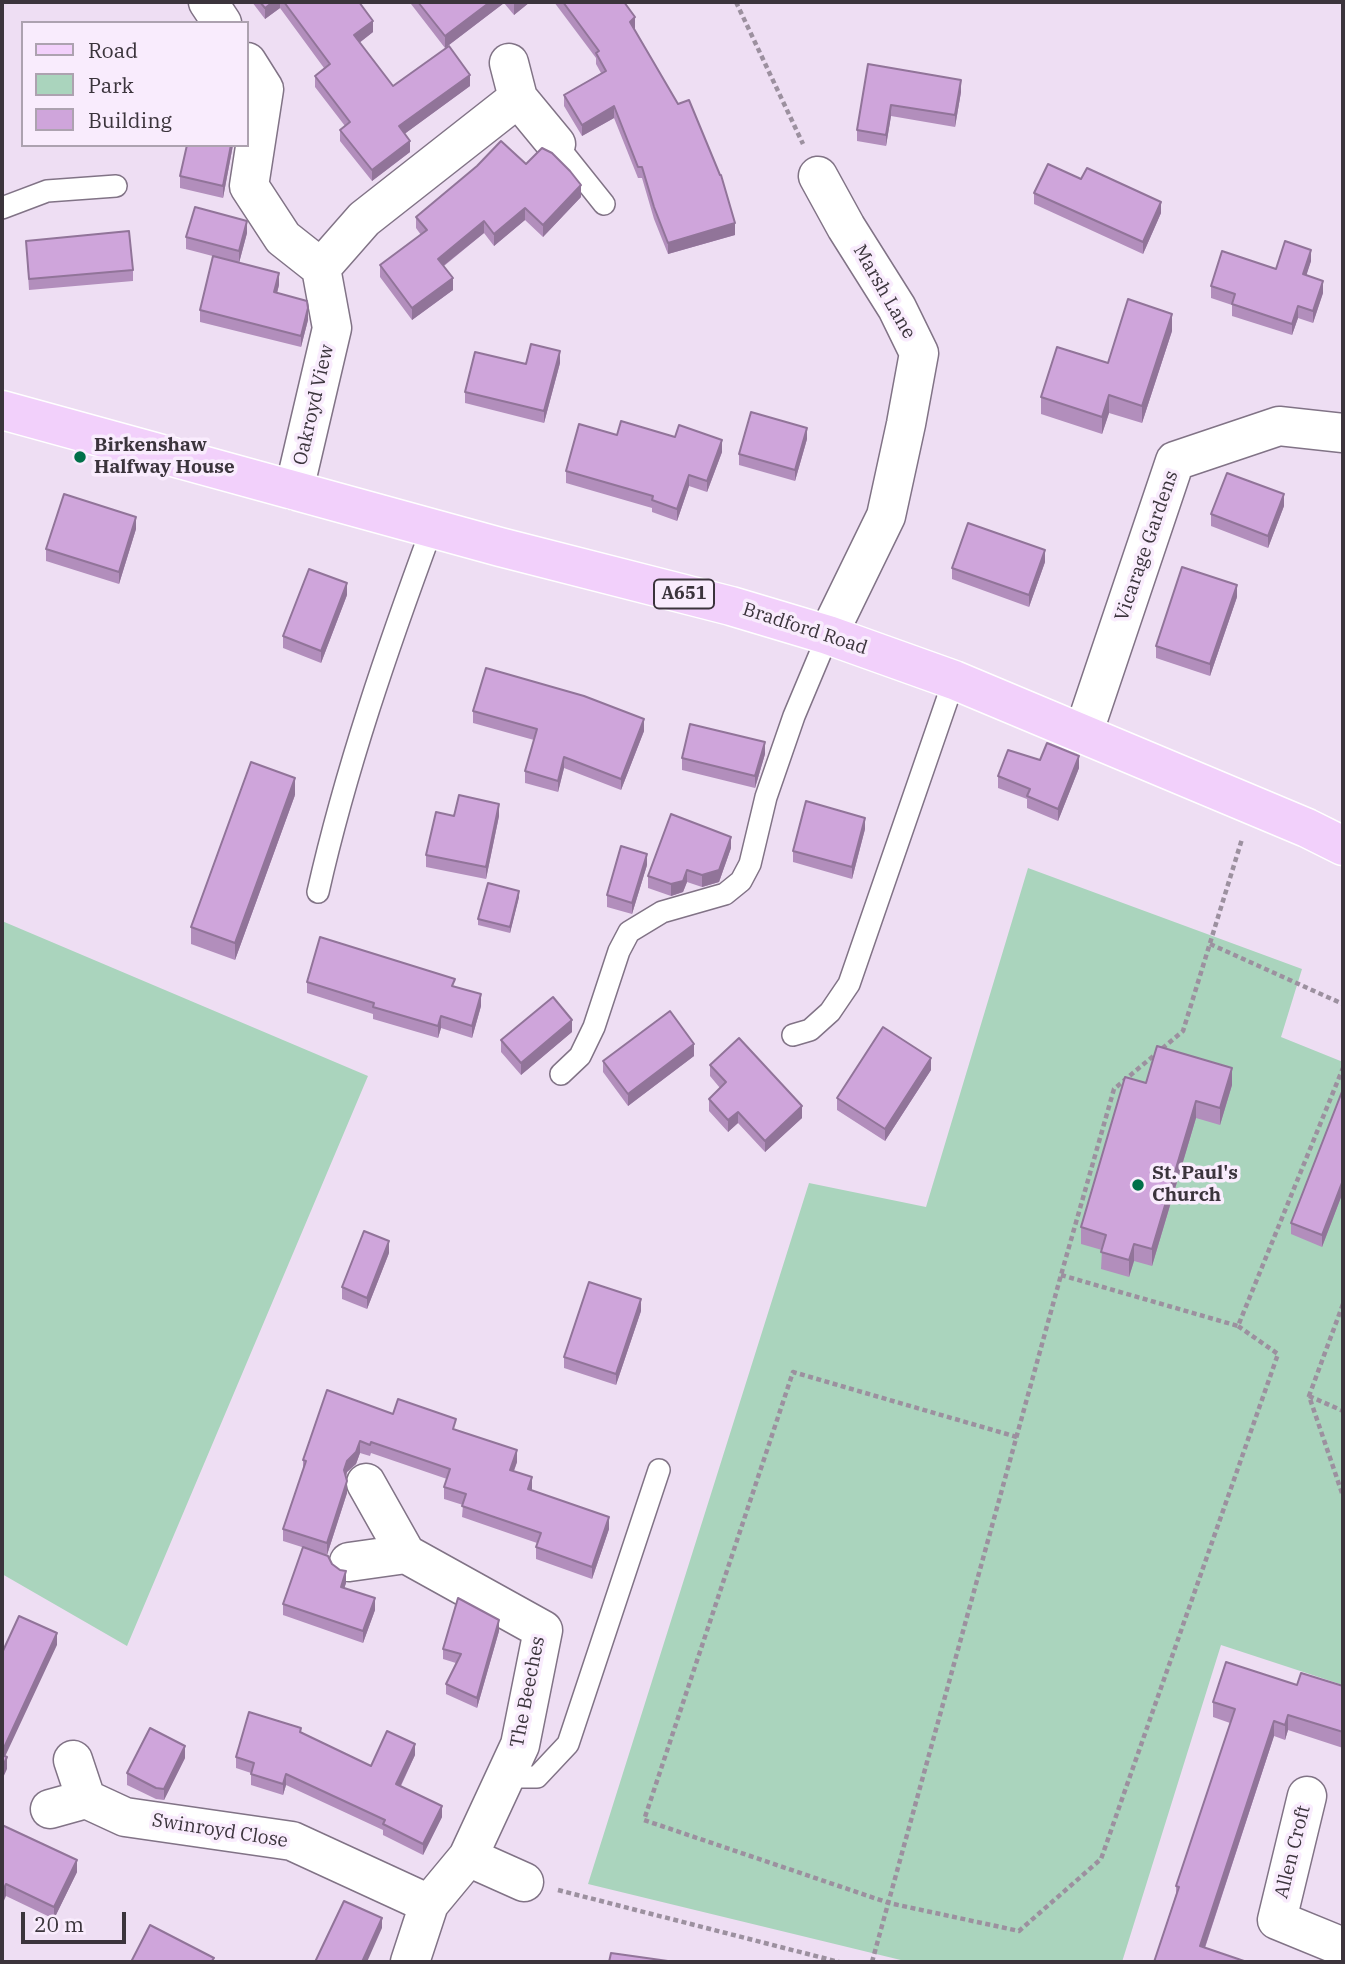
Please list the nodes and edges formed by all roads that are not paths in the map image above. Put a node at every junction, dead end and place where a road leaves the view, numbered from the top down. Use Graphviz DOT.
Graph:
graph roads {
  1 [pos="208,2"];
  2 [pos="221,21"];
  3 [pos="248,64"];
  4 [pos="556,144"];
  5 [pos="818,176"];
  6 [pos="116,186"];
  7 [pos="604,204"];
  8 [pos="2,208"];
  9 [pos="321,268"];
  10 [pos="2,410"];
  11 [pos="1343,433"];
  12 [pos="294,490"];
  13 [pos="432,528"];
  14 [pos="828,635"];
  15 [pos="954,680"];
  16 [pos="1083,734"];
  17 [pos="1343,846"];
  18 [pos="318,892"];
  19 [pos="793,1035"];
  20 [pos="561,1074"];
  21 [pos="659,1470"];
  22 [pos="366,1483"];
  23 [pos="406,1555"];
  24 [pos="349,1562"];
  25 [pos="73,1760"];
  26 [pos="505,1777"];
  27 [pos="1307,1796"];
  28 [pos="468,1857"];
  29 [pos="524,1882"];
  30 [pos="429,1904"];
  31 [pos="1343,1947"];
  32 [pos="410,1962"];
  1 -- 2 [label="street"];
  3 -- 9 [label="street"];
  4 -- 7 [label="lane"];
  4 -- 9 [label="street"];
  5 -- 14 [label="street, Marsh Lane"];
  6 -- 8 [label="lane"];
  9 -- 12 [label="street, Oakroyd View"];
  10 -- 12 [label="main road, Bradford Road / A651"];
  11 -- 16 [label="street, Vicarage Gardens"];
  12 -- 13 [label="main road, Bradford Road / A651"];
  13 -- 14 [label="main road, Bradford Road / A651"];
  13 -- 18 [label="lane"];
  14 -- 15 [label="main road, Bradford Road / A651"];
  14 -- 20 [label="lane"];
  15 -- 16 [label="main road, Bradford Road / A651"];
  15 -- 19 [label="lane"];
  16 -- 17 [label="main road, Bradford Road / A651"];
  21 -- 26 [label="lane"];
  22 -- 23 [label="street"];
  23 -- 24 [label="street"];
  23 -- 26 [label="street, The Beeches"];
  25 -- 30 [label="street, Swinroyd Close"];
  26 -- 28 [label="street, The Beeches"];
  27 -- 31 [label="street, Allen Croft"];
  28 -- 29 [label="street"];
  28 -- 30 [label="street, The Beeches"];
  30 -- 32 [label="street"];
}
